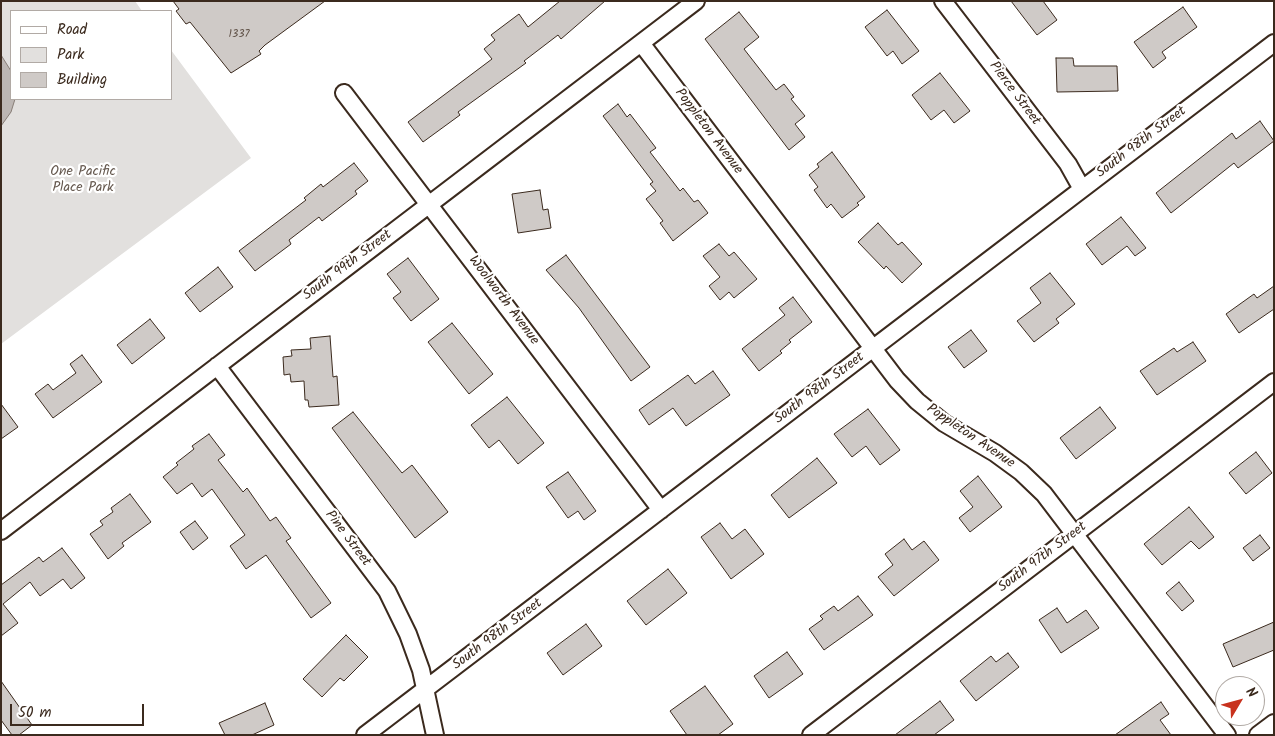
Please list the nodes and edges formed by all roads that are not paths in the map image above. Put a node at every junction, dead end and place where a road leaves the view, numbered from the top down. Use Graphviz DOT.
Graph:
graph roads {
  1 [pos="696,1"];
  2 [pos="943,1"];
  3 [pos="1274,42"];
  4 [pos="641,43"];
  5 [pos="344,94"];
  6 [pos="1082,189"];
  7 [pos="429,204"];
  8 [pos="873,349"];
  9 [pos="217,366"];
  10 [pos="1274,382"];
  11 [pos="661,510"];
  12 [pos="1,531"];
  13 [pos="1075,533"];
  14 [pos="425,690"];
  15 [pos="1274,723"];
  16 [pos="365,735"];
  17 [pos="435,735"];
  18 [pos="811,735"];
  19 [pos="1227,735"];
  20 [pos="1258,735"];
  1 -- 4 [label="street, South 99th Street"];
  2 -- 6 [label="street, Pierce Street"];
  3 -- 6 [label="street, South 98th Street"];
  4 -- 7 [label="street, South 99th Street"];
  4 -- 8 [label="street, Poppleton Avenue"];
  5 -- 7 [label="street, Woolworth Avenue"];
  6 -- 8 [label="street, South 98th Street"];
  7 -- 9 [label="street, South 99th Street"];
  7 -- 11 [label="street, Woolworth Avenue"];
  8 -- 11 [label="street, South 98th Street"];
  8 -- 13 [label="street, Poppleton Avenue"];
  9 -- 12 [label="street, South 99th Street"];
  9 -- 14 [label="street, Pine Street"];
  10 -- 13 [label="street, South 97th Street"];
  11 -- 14 [label="street, South 98th Street"];
  13 -- 18 [label="street, South 97th Street"];
  13 -- 19 [label="street, Poppleton Avenue"];
  14 -- 16 [label="street, South 98th Street"];
  14 -- 17 [label="street, Pine Street"];
  15 -- 20 [label="street"];
}
